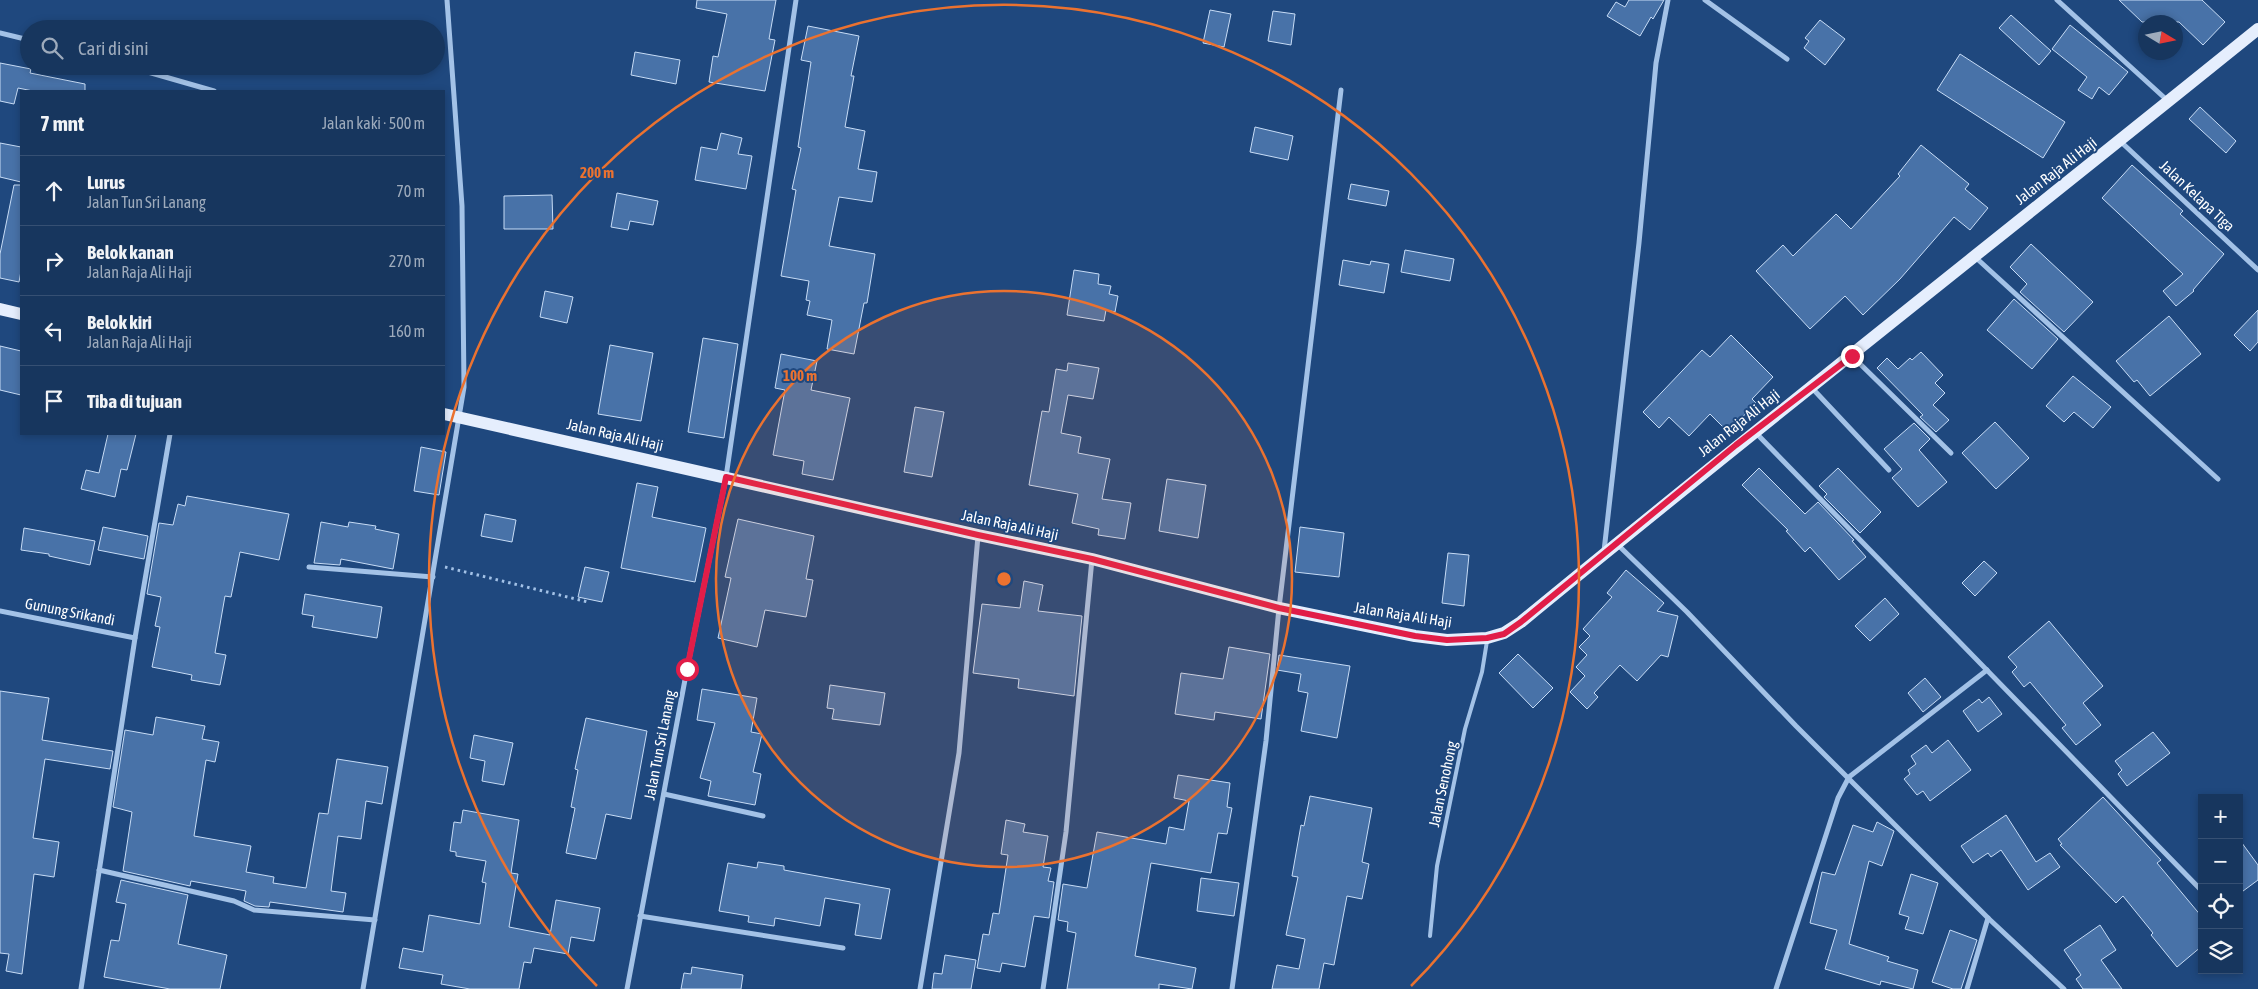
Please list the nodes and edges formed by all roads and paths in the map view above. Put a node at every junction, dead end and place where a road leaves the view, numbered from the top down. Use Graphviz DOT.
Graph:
graph roads {
  1 [pos="447,0"];
  2 [pos="796,0"];
  3 [pos="1668,0"];
  4 [pos="1705,0"];
  5 [pos="2057,0"];
  6 [pos="2258,29"];
  7 [pos="0,33"];
  8 [pos="20,38"];
  9 [pos="1787,59"];
  10 [pos="158,75"];
  11 [pos="211,90"];
  12 [pos="1341,90"];
  13 [pos="2168,102"];
  14 [pos="2120,141"];
  15 [pos="1974,256"];
  16 [pos="2258,270"];
  17 [pos="0,309"];
  18 [pos="20,314"];
  19 [pos="1852,356"];
  20 [pos="1812,387"];
  21 [pos="445,414"];
  22 [pos="464,418"];
  23 [pos="1755,432"];
  24 [pos="170,435"];
  25 [pos="1950,454"];
  26 [pos="1889,470"];
  27 [pos="726,477"];
  28 [pos="2218,478"];
  29 [pos="978,535"];
  30 [pos="1616,543"];
  31 [pos="1604,554"];
  32 [pos="1092,559"];
  33 [pos="435,565"];
  34 [pos="309,566"];
  35 [pos="433,577"];
  36 [pos="588,602"];
  37 [pos="1279,608"];
  38 [pos="0,611"];
  39 [pos="135,638"];
  40 [pos="1487,638"];
  41 [pos="1987,670"];
  42 [pos="1848,777"];
  43 [pos="664,794"];
  44 [pos="763,816"];
  45 [pos="99,870"];
  46 [pos="2198,887"];
  47 [pos="640,916"];
  48 [pos="1988,918"];
  49 [pos="376,920"];
  50 [pos="1430,936"];
  51 [pos="843,948"];
  52 [pos="80,989"];
  53 [pos="363,989"];
  54 [pos="627,989"];
  55 [pos="920,989"];
  56 [pos="1043,989"];
  57 [pos="1232,989"];
  58 [pos="1776,989"];
  59 [pos="1967,989"];
  60 [pos="2064,989"];
  1 -- 22 [label="street"];
  2 -- 27 [label="street, Jalan Tun Sri Lanang"];
  3 -- 31 [label="street"];
  4 -- 9 [label="street"];
  5 -- 13 [label="street"];
  6 -- 13 [label="main road, Jalan Raja Ali Haji"];
  7 -- 8 [label="street"];
  10 -- 11 [label="street"];
  12 -- 37 [label="street"];
  13 -- 14 [label="main road, Jalan Raja Ali Haji"];
  14 -- 15 [label="main road, Jalan Raja Ali Haji"];
  14 -- 16 [label="street, Jalan Kelapa Tiga"];
  15 -- 19 [label="main road, Jalan Raja Ali Haji"];
  15 -- 28 [label="street"];
  17 -- 18 [label="main road"];
  19 -- 20 [label="main road, Jalan Raja Ali Haji"];
  19 -- 25 [label="street"];
  20 -- 23 [label="main road, Jalan Raja Ali Haji"];
  20 -- 26 [label="street"];
  21 -- 22 [label="main road, Jalan Raja Ali Haji"];
  22 -- 27 [label="main road, Jalan Raja Ali Haji"];
  22 -- 33 [label="street"];
  23 -- 30 [label="main road, Jalan Raja Ali Haji"];
  23 -- 41 [label="street"];
  24 -- 39 [label="street"];
  27 -- 29 [label="main road, Jalan Raja Ali Haji"];
  27 -- 43 [label="street, Jalan Tun Sri Lanang"];
  29 -- 32 [label="main road, Jalan Raja Ali Haji"];
  29 -- 55 [label="street"];
  30 -- 31 [label="main road, Jalan Raja Ali Haji"];
  30 -- 42 [label="street"];
  31 -- 40 [label="main road, Jalan Raja Ali Haji"];
  32 -- 37 [label="main road, Jalan Raja Ali Haji"];
  32 -- 56 [label="street"];
  33 -- 35 [label="street"];
  33 -- 36 [label="path"];
  34 -- 35 [label="street"];
  35 -- 49 [label="street"];
  37 -- 40 [label="main road, Jalan Raja Ali Haji"];
  37 -- 57 [label="street"];
  38 -- 39 [label="street, Gunung Srikandi"];
  39 -- 45 [label="street"];
  40 -- 50 [label="lane, Jalan Senohong"];
  41 -- 42 [label="street"];
  41 -- 46 [label="street"];
  42 -- 48 [label="street"];
  42 -- 58 [label="street"];
  43 -- 44 [label="street"];
  43 -- 47 [label="street, Jalan Tun Sri Lanang"];
  45 -- 49 [label="street"];
  45 -- 52 [label="street"];
  47 -- 51 [label="street"];
  47 -- 54 [label="street, Jalan Tun Sri Lanang"];
  48 -- 59 [label="street"];
  48 -- 60 [label="street"];
  49 -- 53 [label="street"];
}
